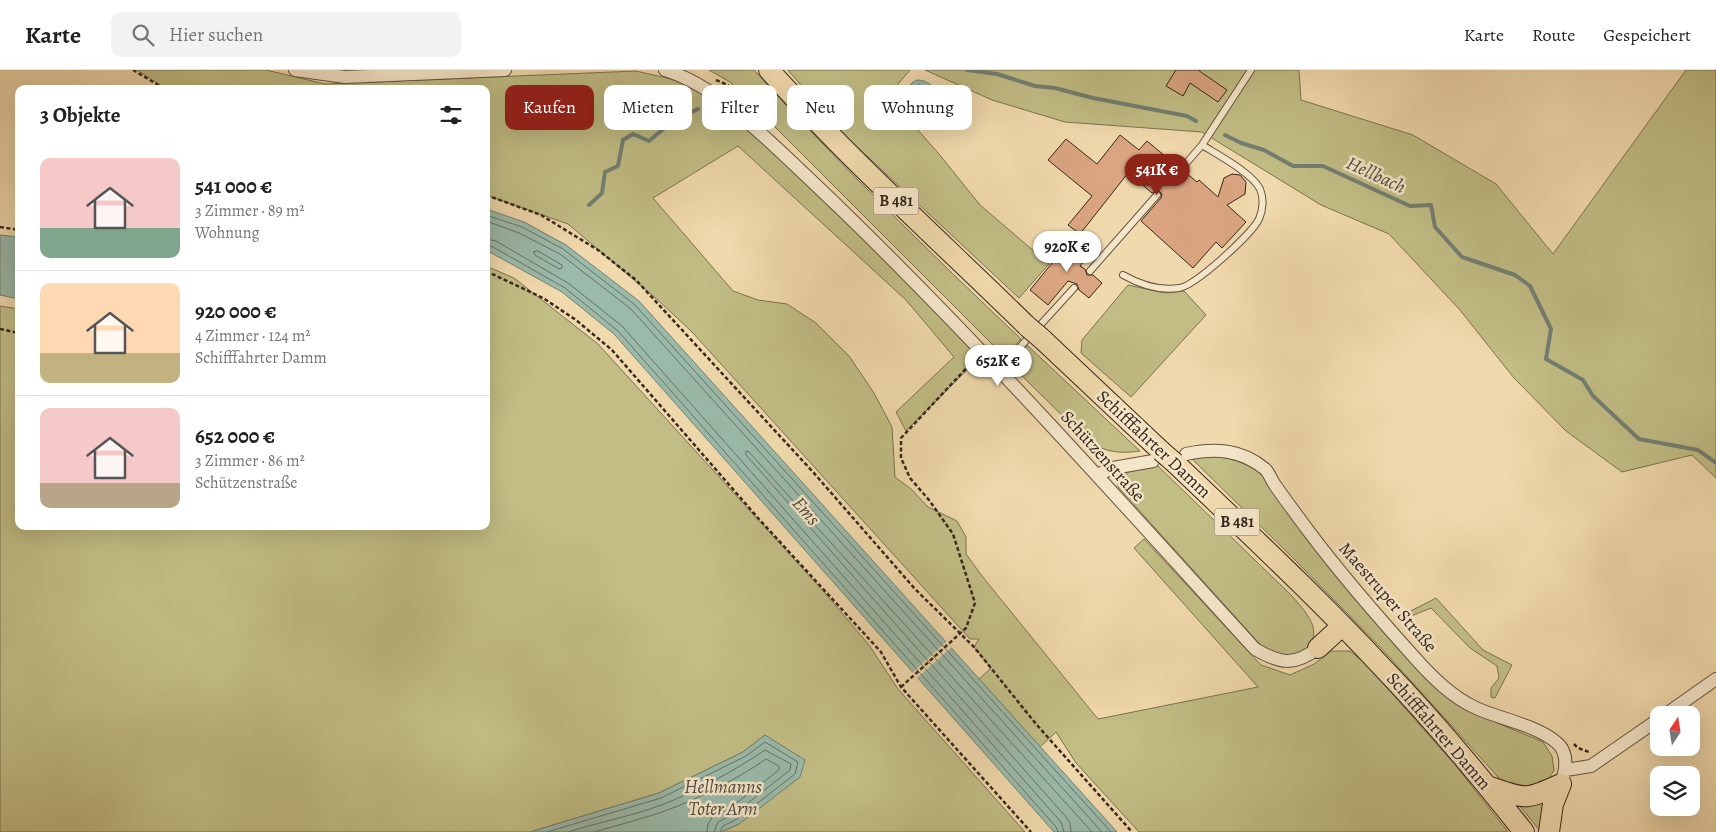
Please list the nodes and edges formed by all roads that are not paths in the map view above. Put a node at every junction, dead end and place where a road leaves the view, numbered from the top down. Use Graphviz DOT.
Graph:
graph roads {
  1 [pos="294,70"];
  2 [pos="505,70"];
  3 [pos="665,70"];
  4 [pos="769,70"];
  5 [pos="1250,70"];
  6 [pos="1202,145"];
  7 [pos="1182,168"];
  8 [pos="1157,195"];
  9 [pos="1090,271"];
  10 [pos="1123,275"];
  11 [pos="1074,288"];
  12 [pos="1000,369"];
  13 [pos="1169,457"];
  14 [pos="1097,475"];
  15 [pos="1342,626"];
  16 [pos="1318,648"];
  17 [pos="1716,679"];
  18 [pos="1678,706"];
  19 [pos="1650,725"];
  20 [pos="1564,777"];
  21 [pos="1487,786"];
  22 [pos="1524,832"];
  23 [pos="1549,832"];
  1 -- 2 [label="street"];
  3 -- 12 [label="street, Schützenstraße"];
  4 -- 13 [label="main road, Schifffahrter Damm / B 481"];
  5 -- 6 [label="lane"];
  6 -- 7 [label="lane"];
  6 -- 10 [label="lane"];
  8 -- 9 [label="lane"];
  11 -- 12 [label="lane"];
  12 -- 14 [label="street, Schützenstraße"];
  13 -- 14 [label="street, Maestruper Straße"];
  13 -- 15 [label="main road, Schifffahrter Damm / B 481"];
  13 -- 20 [label="street, Maestruper Straße"];
  14 -- 16 [label="street, Schützenstraße"];
  15 -- 16 [label="main road"];
  15 -- 21 [label="main road, Schifffahrter Damm / B 481"];
  17 -- 18 [label="street"];
  19 -- 20 [label="street"];
  20 -- 21 [label="main road"];
  20 -- 23 [label="main road"];
  21 -- 22 [label="main road, Schifffahrter Damm / B 481"];
}
